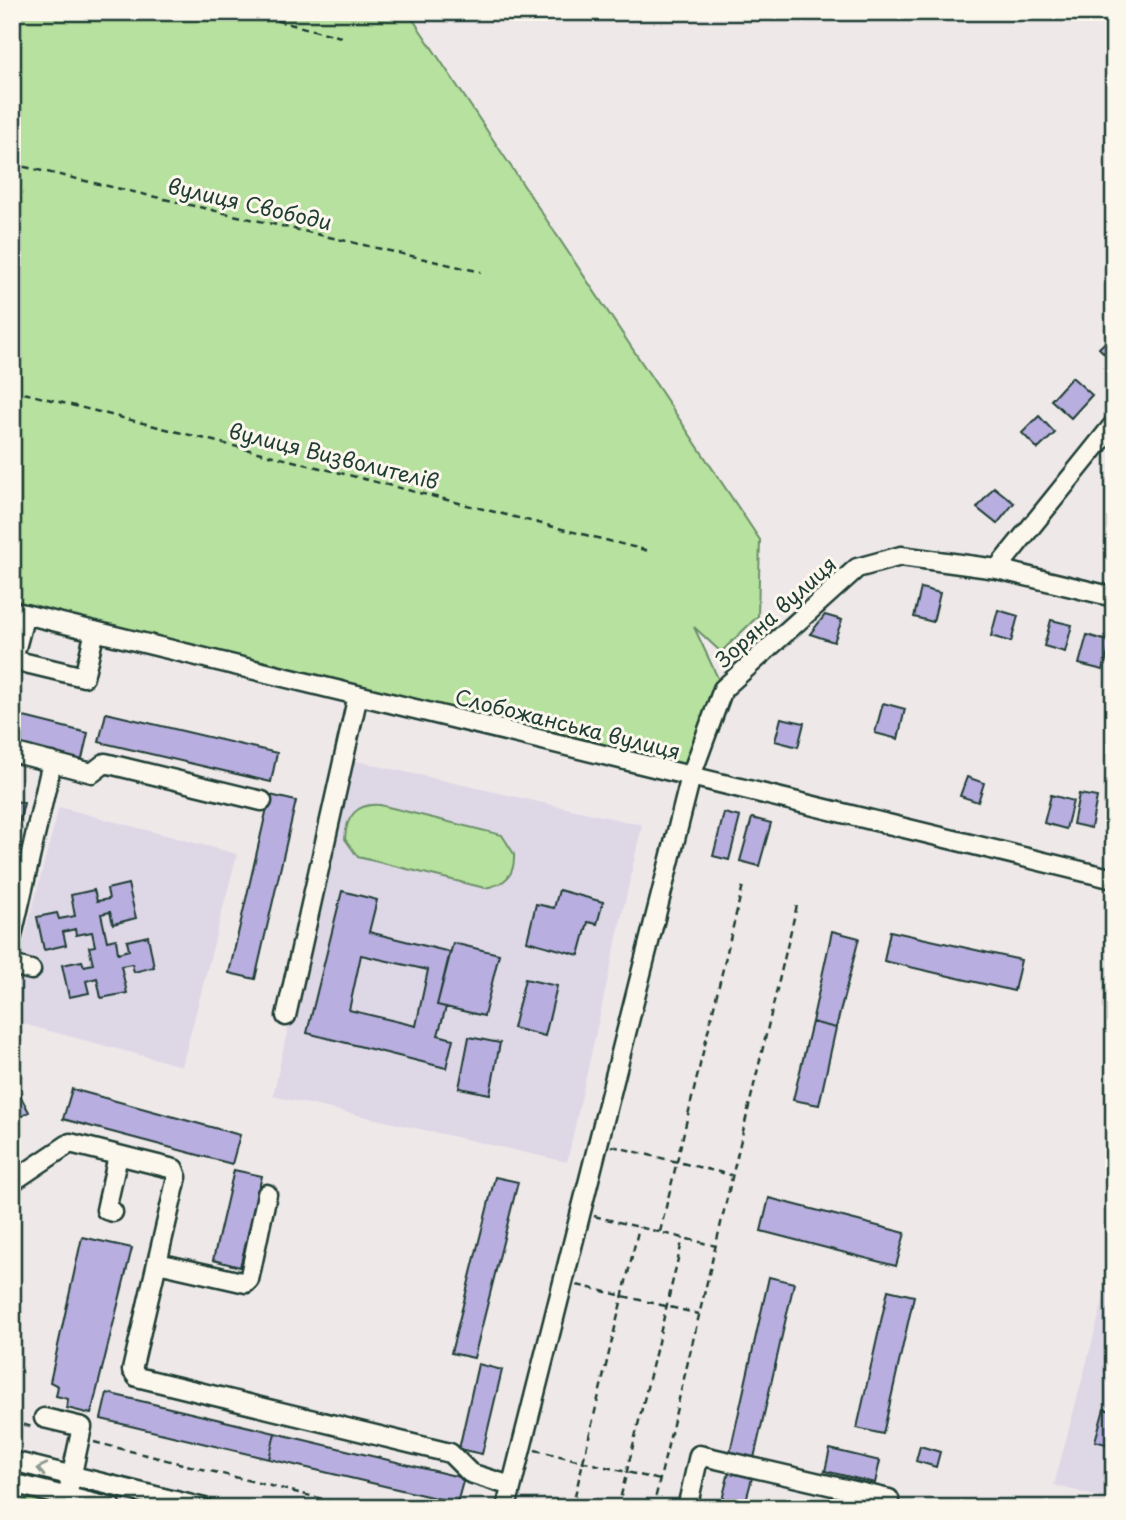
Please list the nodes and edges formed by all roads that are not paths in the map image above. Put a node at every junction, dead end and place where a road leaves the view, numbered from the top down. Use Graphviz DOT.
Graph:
graph roads {
  1 [pos="1114,424"];
  2 [pos="997,569"];
  3 [pos="1114,597"];
  4 [pos="19,612"];
  5 [pos="95,631"];
  6 [pos="13,662"];
  7 [pos="358,695"];
  8 [pos="12,752"];
  9 [pos="52,762"];
  10 [pos="691,776"];
  11 [pos="262,801"];
  12 [pos="1114,879"];
  13 [pos="12,936"];
  14 [pos="12,965"];
  15 [pos="31,970"];
  16 [pos="286,1016"];
  17 [pos="118,1156"];
  18 [pos="12,1182"];
  19 [pos="267,1194"];
  20 [pos="113,1212"];
  21 [pos="158,1264"];
  22 [pos="42,1423"];
  23 [pos="12,1461"];
  24 [pos="72,1476"];
  25 [pos="12,1483"];
  26 [pos="511,1486"];
  27 [pos="67,1497"];
  28 [pos="888,1499"];
  29 [pos="112,1508"];
  30 [pos="204,1508"];
  31 [pos="506,1508"];
  32 [pos="687,1508"];
  1 -- 2 [label="street"];
  2 -- 3 [label="street, Зоряна вулиця"];
  2 -- 10 [label="street, Зоряна вулиця"];
  4 -- 5 [label="street, Слобожанська вулиця"];
  4 -- 6 [label="street"];
  5 -- 6 [label="street"];
  5 -- 7 [label="street, Слобожанська вулиця"];
  7 -- 10 [label="street, Слобожанська вулиця"];
  7 -- 16 [label="street"];
  8 -- 9 [label="street"];
  9 -- 11 [label="street"];
  9 -- 13 [label="street"];
  10 -- 12 [label="street, Слобожанська вулиця"];
  10 -- 26 [label="street, Зоряна вулиця"];
  14 -- 15 [label="street"];
  17 -- 18 [label="street"];
  17 -- 20 [label="street"];
  17 -- 21 [label="street"];
  19 -- 21 [label="street"];
  21 -- 26 [label="street"];
  22 -- 24 [label="street"];
  24 -- 23 [label="street, one-way"];
  24 -- 27 [label="street"];
  24 -- 30 [label="street"];
  25 -- 27 [label="street"];
  26 -- 31 [label="street, Зоряна вулиця"];
  27 -- 29 [label="street"];
  28 -- 32 [label="street"];
}
